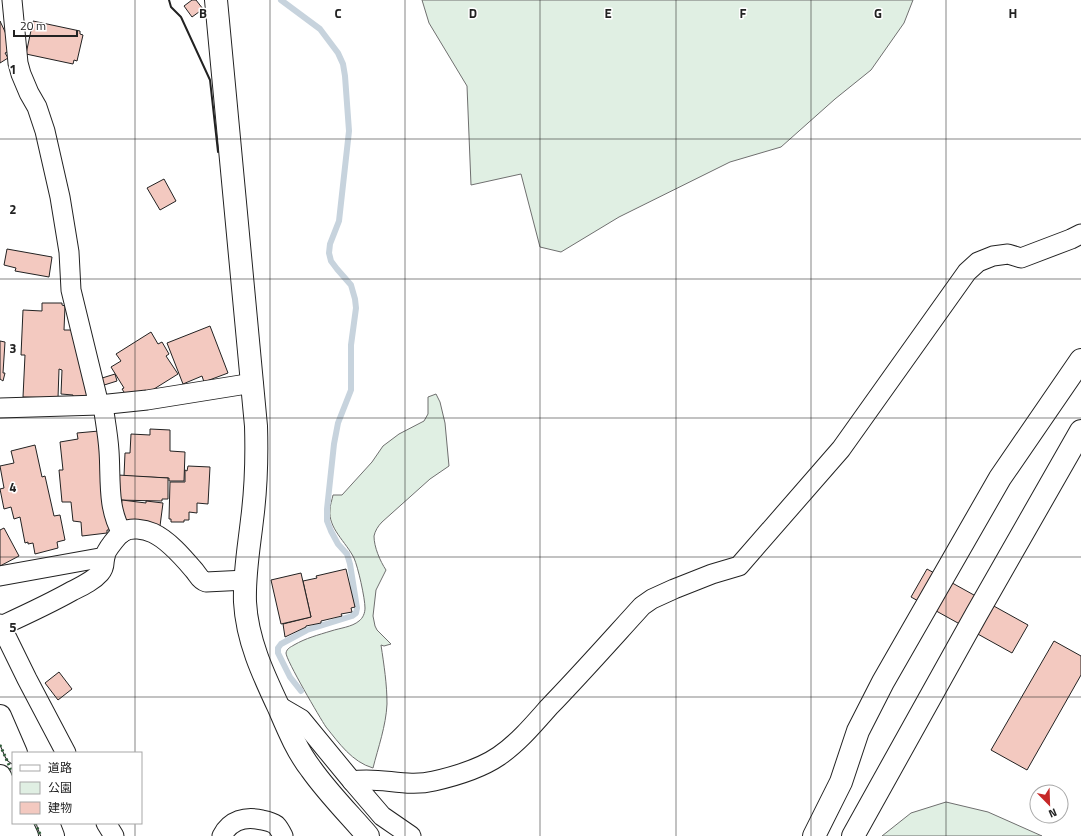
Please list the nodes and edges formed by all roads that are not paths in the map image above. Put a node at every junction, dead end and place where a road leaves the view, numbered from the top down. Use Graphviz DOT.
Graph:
graph roads {
  1 [pos="12,0"];
  2 [pos="216,0"];
  3 [pos="1081,234"];
  4 [pos="1081,360"];
  5 [pos="253,383"];
  6 [pos="101,405"];
  7 [pos="0,408"];
  8 [pos="1081,431"];
  9 [pos="122,532"];
  10 [pos="104,557"];
  11 [pos="0,576"];
  12 [pos="246,580"];
  13 [pos="0,625"];
  14 [pos="277,705"];
  15 [pos="0,716"];
  16 [pos="16,752"];
  17 [pos="65,752"];
  18 [pos="0,776"];
  19 [pos="352,782"];
  20 [pos="12,804"];
  21 [pos="0,811"];
  22 [pos="21,824"];
  23 [pos="48,824"];
  24 [pos="107,824"];
  25 [pos="8,836"];
  26 [pos="27,836"];
  27 [pos="53,836"];
  28 [pos="114,836"];
  29 [pos="222,836"];
  30 [pos="283,836"];
  31 [pos="368,836"];
  32 [pos="411,836"];
  33 [pos="814,836"];
  34 [pos="853,836"];
  1 -- 6 [label="street"];
  2 -- 5 [label="main road"];
  3 -- 19 [label="street"];
  4 -- 33 [label="main road"];
  5 -- 6 [label="street"];
  5 -- 12 [label="main road"];
  6 -- 7 [label="street"];
  6 -- 9 [label="street"];
  8 -- 34 [label="main road"];
  9 -- 10 [label="street"];
  9 -- 12 [label="street"];
  10 -- 11 [label="street"];
  10 -- 13 [label="street"];
  12 -- 14 [label="main road"];
  13 -- 17 [label="street"];
  14 -- 19 [label="street"];
  14 -- 31 [label="main road"];
  15 -- 16 [label="main road"];
  18 -- 20 [label="main road"];
  19 -- 32 [label="street"];
  21 -- 25 [label="main road"];
  22 -- 26 [label="main road"];
  23 -- 27 [label="main road"];
  24 -- 28 [label="street"];
  29 -- 30 [label="street"];
}
